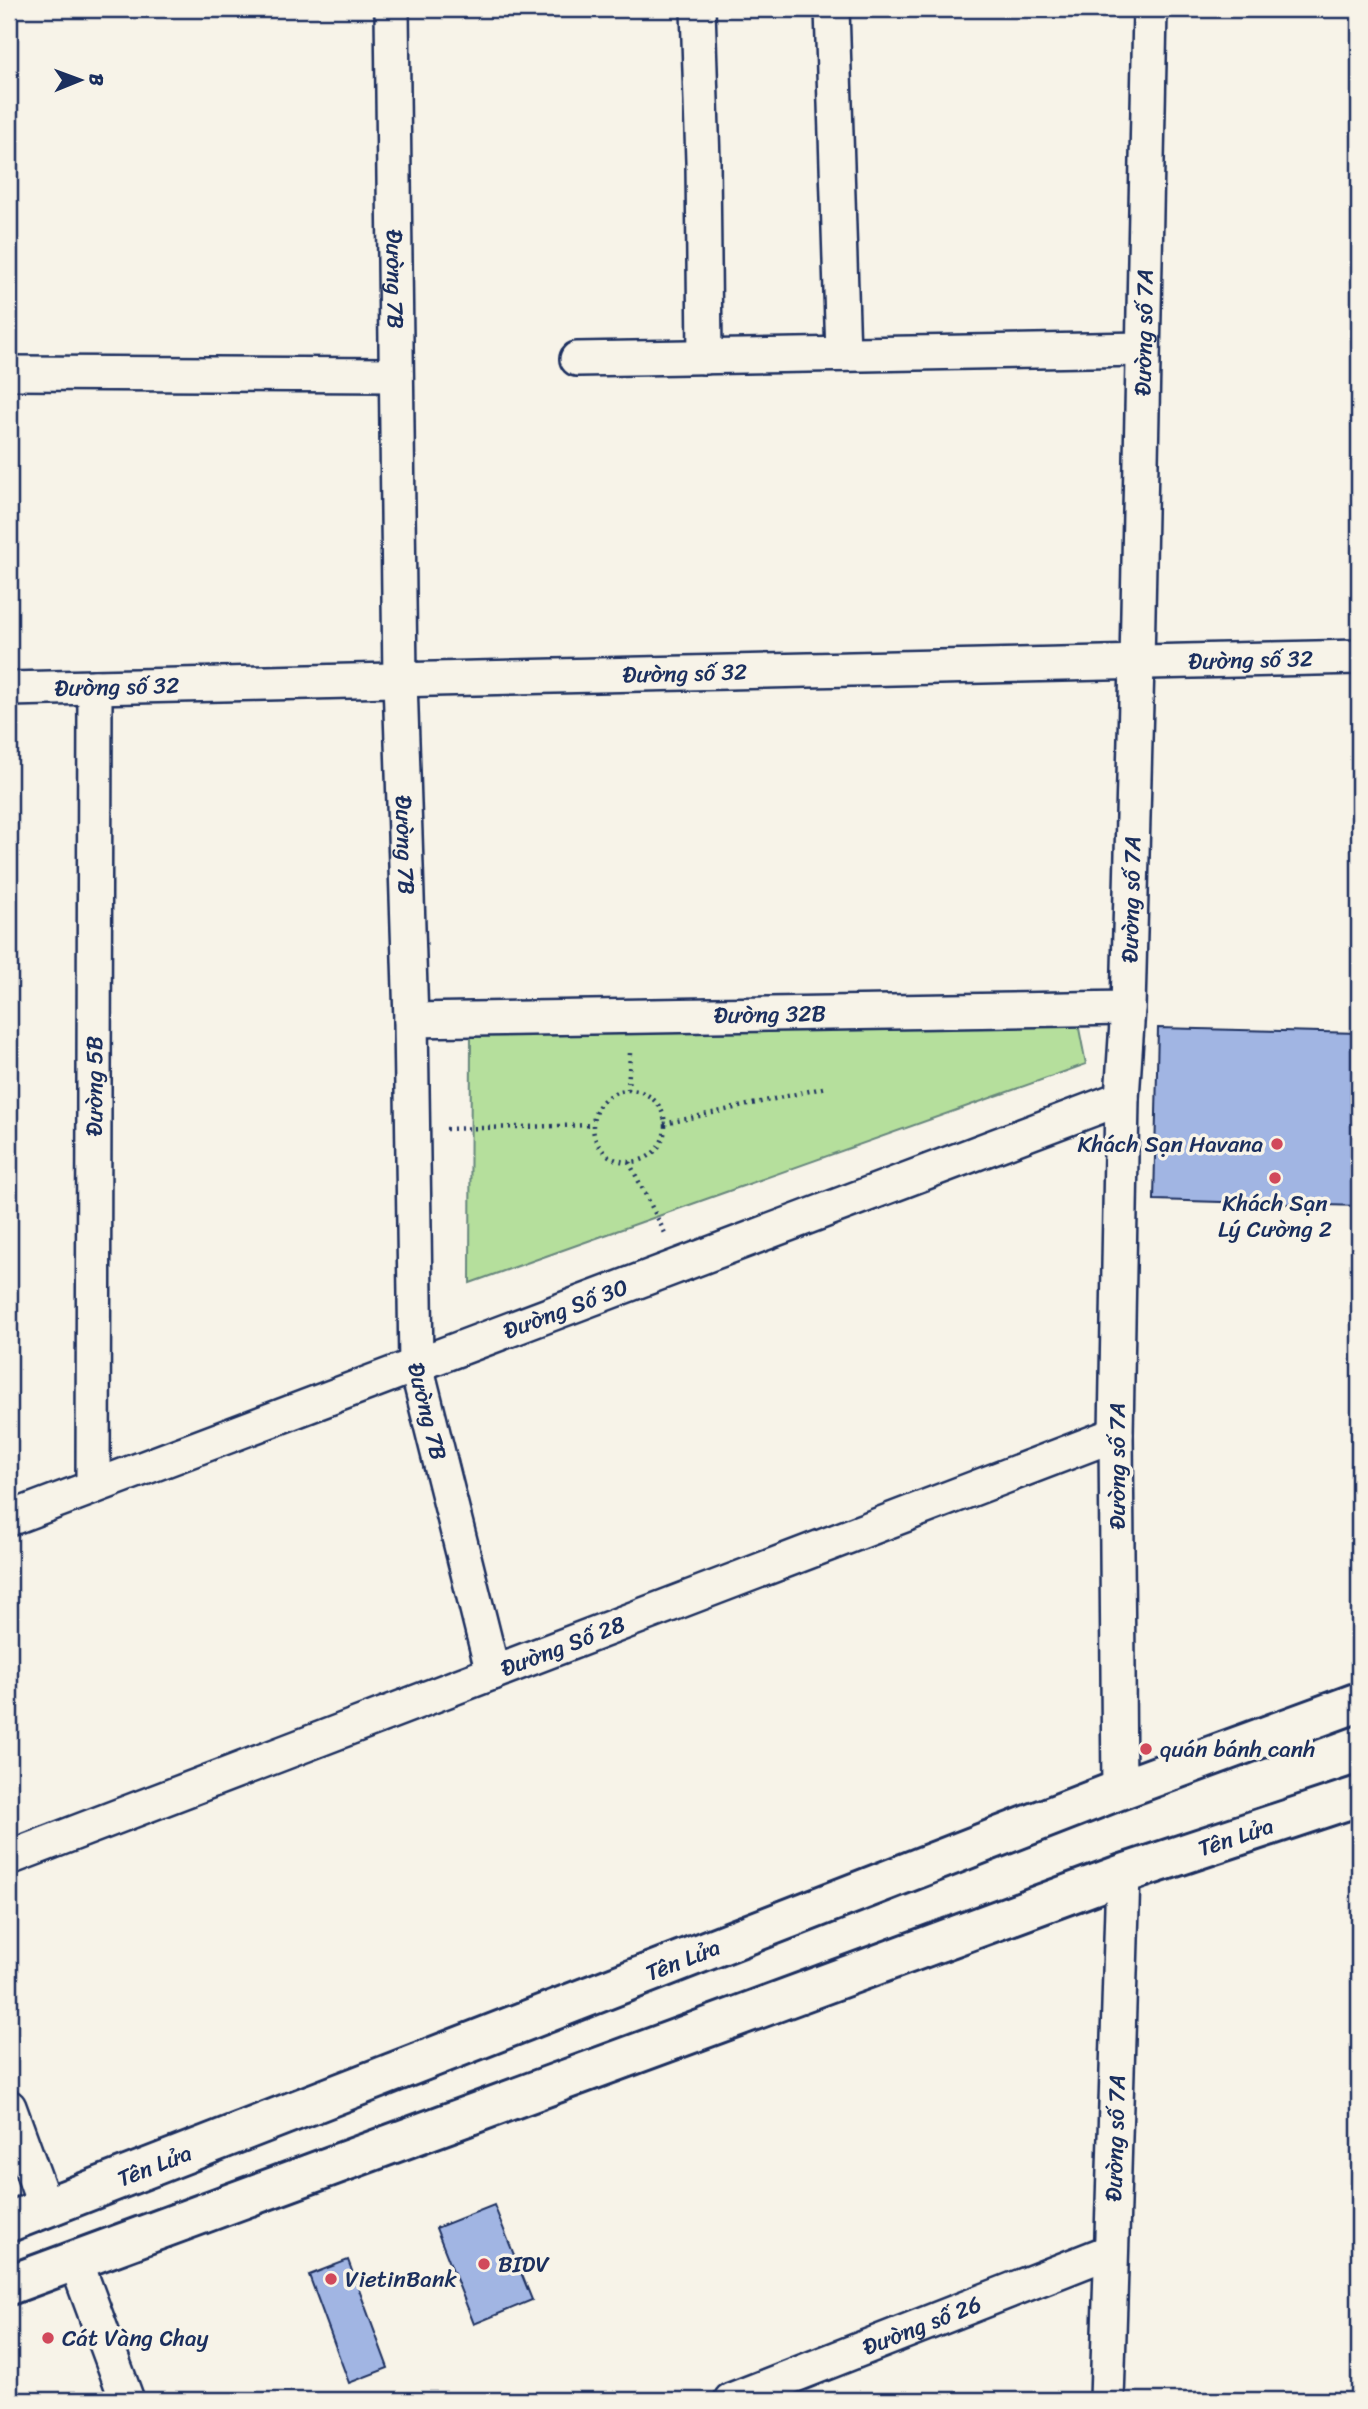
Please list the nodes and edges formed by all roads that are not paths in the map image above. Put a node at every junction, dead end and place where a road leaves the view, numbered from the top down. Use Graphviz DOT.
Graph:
graph roads {
  1 [pos="392,9"];
  2 [pos="698,9"];
  3 [pos="832,9"];
  4 [pos="1150,9"];
  5 [pos="1143,349"];
  6 [pos="843,354"];
  7 [pos="705,356"];
  8 [pos="577,359"];
  9 [pos="9,373"];
  10 [pos="396,375"];
  11 [pos="1359,657"];
  12 [pos="1137,663"];
  13 [pos="400,680"];
  14 [pos="94,687"];
  15 [pos="9,689"];
  16 [pos="1128,1008"];
  17 [pos="411,1020"];
  18 [pos="1122,1098"];
  19 [pos="416,1365"];
  20 [pos="1116,1434"];
  21 [pos="93,1487"];
  22 [pos="9,1519"];
  23 [pos="493,1673"];
  24 [pos="1359,1702"];
  25 [pos="1119,1790"];
  26 [pos="1359,1796"];
  27 [pos="9,1858"];
  28 [pos="1123,1874"];
  29 [pos="9,2107"];
  30 [pos="46,2209"];
  31 [pos="9,2222"];
  32 [pos="1111,2251"];
  33 [pos="75,2259"];
  34 [pos="9,2285"];
  35 [pos="127,2400"];
  36 [pos="731,2400"];
  37 [pos="1107,2400"];
  1 -- 10 [label="street, Đường 7B"];
  2 -- 7 [label="street"];
  3 -- 6 [label="street"];
  4 -- 5 [label="street, Đường số 7A"];
  5 -- 6 [label="street"];
  5 -- 12 [label="street, Đường số 7A"];
  6 -- 7 [label="street"];
  7 -- 8 [label="street"];
  9 -- 10 [label="street"];
  10 -- 13 [label="street, Đường 7B"];
  11 -- 12 [label="street, Đường số 32"];
  12 -- 13 [label="street, Đường số 32"];
  12 -- 16 [label="street, Đường số 7A"];
  13 -- 14 [label="street, Đường số 32"];
  13 -- 17 [label="street, Đường 7B"];
  14 -- 15 [label="street, Đường số 32"];
  14 -- 21 [label="street, Đường 5B"];
  16 -- 17 [label="street, Đường 32B"];
  16 -- 18 [label="street, Đường số 7A"];
  17 -- 19 [label="street, Đường 7B"];
  18 -- 19 [label="street, Đường Số 30"];
  18 -- 20 [label="street, Đường số 7A"];
  19 -- 21 [label="street, Đường Số 30"];
  19 -- 23 [label="street, Đường 7B"];
  20 -- 23 [label="street, Đường Số 28"];
  20 -- 25 [label="street, Đường số 7A"];
  21 -- 22 [label="street, Đường Số 30"];
  23 -- 27 [label="street, Đường Số 28"];
  24 -- 25 [label="main road, Tên Lửa"];
  25 -- 30 [label="main road, Tên Lửa"];
  26 -- 28 [label="main road, Tên Lửa"];
  28 -- 32 [label="street, Đường số 7A"];
  28 -- 33 [label="main road, Tên Lửa"];
  29 -- 30 [label="street"];
  30 -- 31 [label="main road, Tên Lửa"];
  32 -- 36 [label="street, Đường số 26"];
  32 -- 37 [label="street, Đường số 7A"];
  33 -- 34 [label="main road, Tên Lửa"];
  33 -- 35 [label="street"];
}
